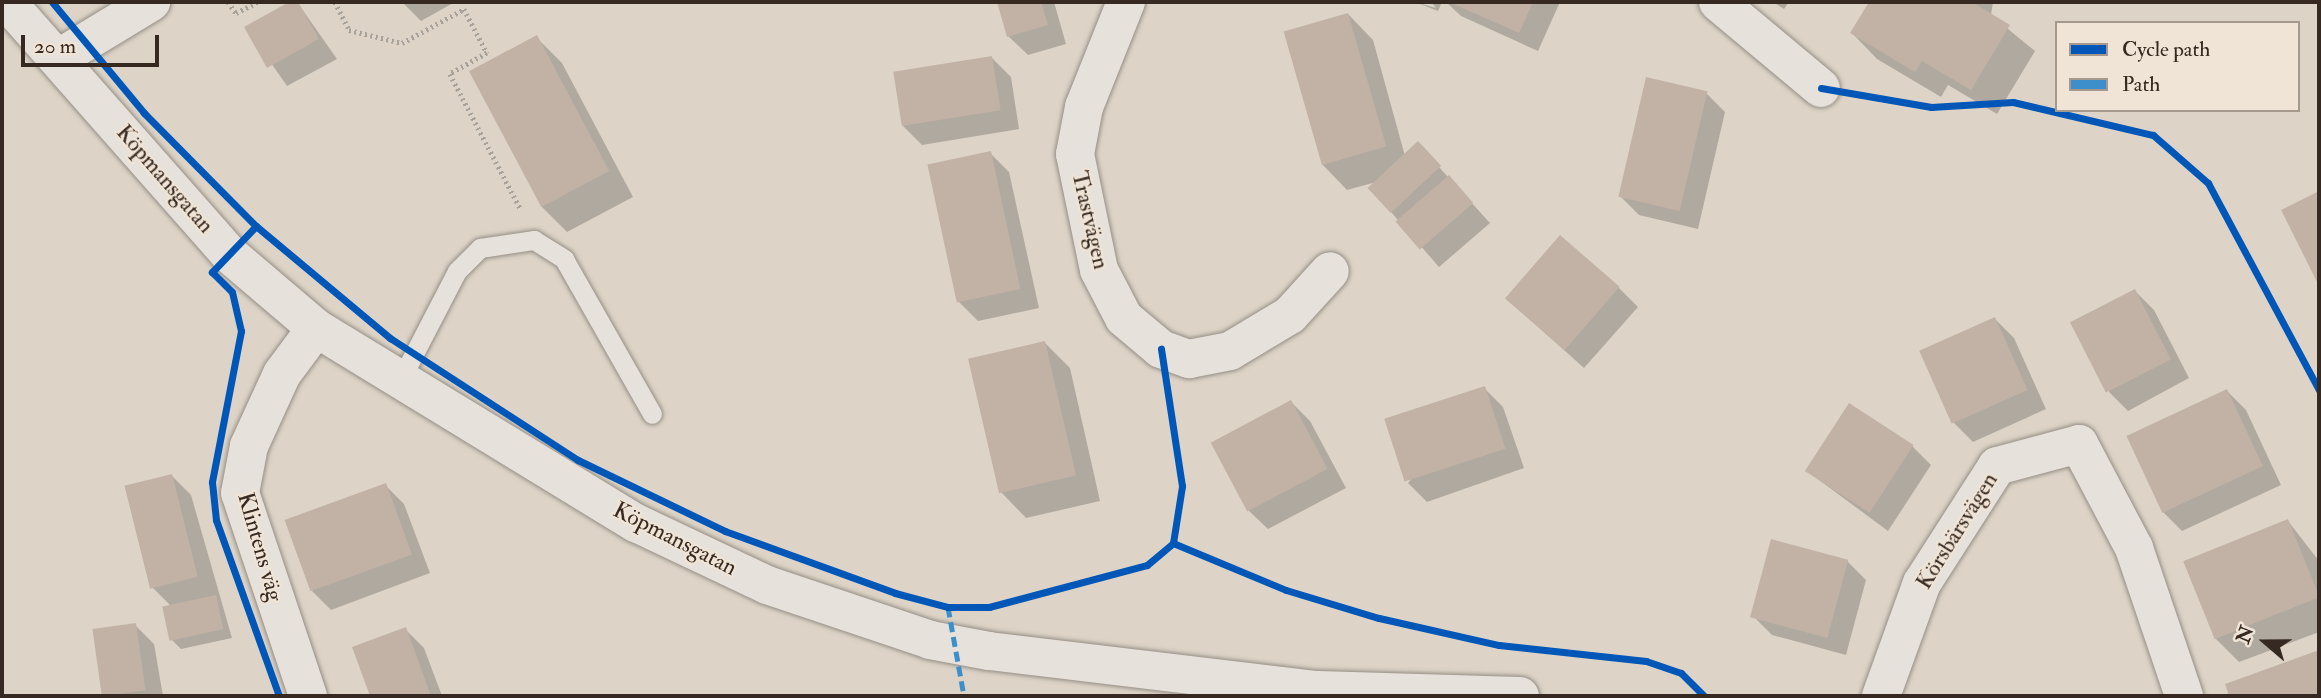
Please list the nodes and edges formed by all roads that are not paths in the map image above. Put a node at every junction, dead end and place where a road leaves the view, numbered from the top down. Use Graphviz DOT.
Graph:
graph roads {
  1 [pos="7,2"];
  2 [pos="151,2"];
  3 [pos="1125,2"];
  4 [pos="1718,2"];
  5 [pos="59,58"];
  6 [pos="1821,88"];
  7 [pos="1331,271"];
  8 [pos="316,328"];
  9 [pos="402,377"];
  10 [pos="652,414"];
  11 [pos="308,696"];
  12 [pos="1520,696"];
  13 [pos="1881,696"];
  14 [pos="2184,696"];
  1 -- 5 [label="street, Köpmansgatan"];
  2 -- 5 [label="street"];
  3 -- 7 [label="street, Trastvägen"];
  4 -- 6 [label="street"];
  5 -- 8 [label="street, Köpmansgatan"];
  8 -- 9 [label="street, Köpmansgatan"];
  8 -- 11 [label="street, Klintens väg"];
  9 -- 10 [label="lane"];
  9 -- 12 [label="street, Köpmansgatan"];
  13 -- 14 [label="street, Körsbärsvägen"];
}
